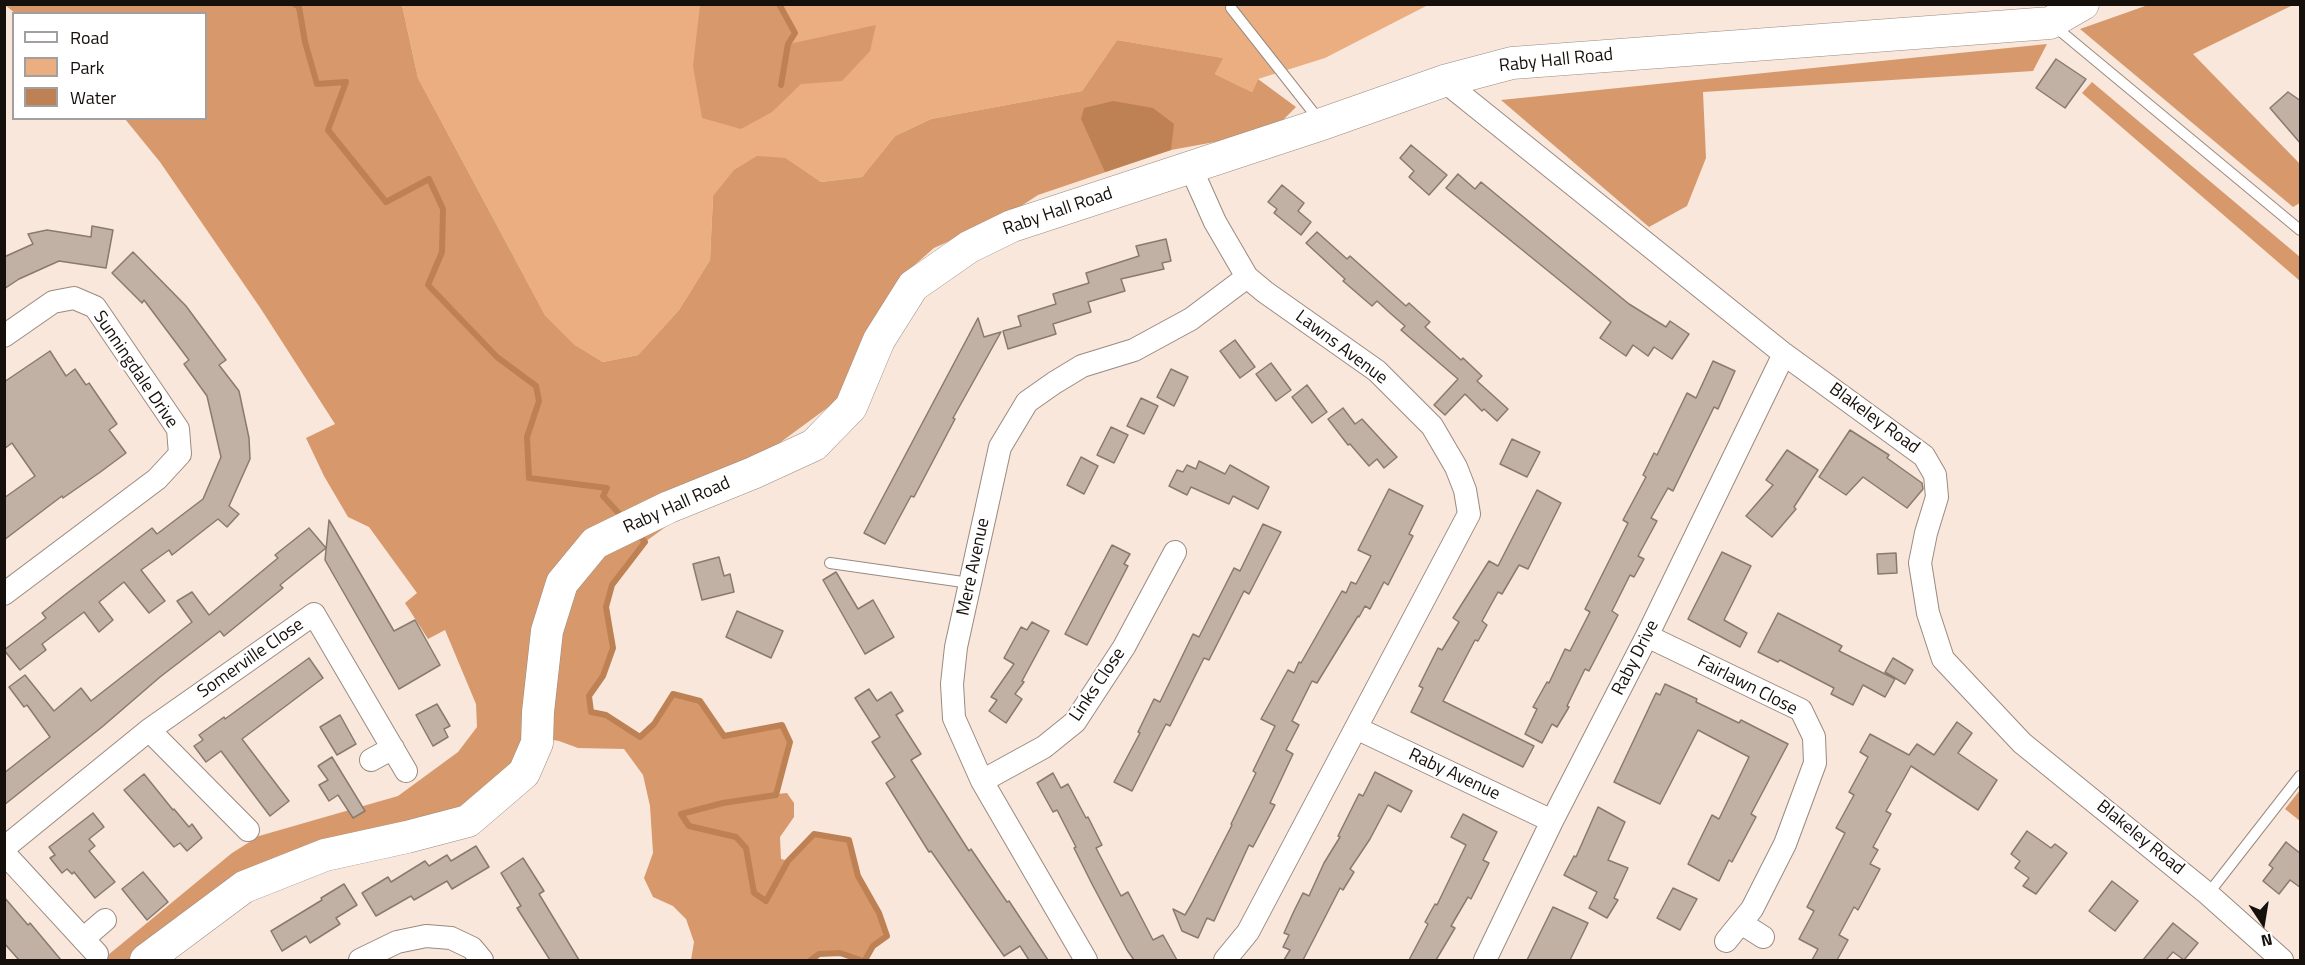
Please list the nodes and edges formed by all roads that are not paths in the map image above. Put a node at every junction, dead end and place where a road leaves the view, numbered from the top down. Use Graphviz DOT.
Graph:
graph roads {
  1 [pos="2083,4"];
  2 [pos="1231,8"];
  3 [pos="2050,23"];
  4 [pos="1444,81"];
  5 [pos="1322,124"];
  6 [pos="1190,166"];
  7 [pos="2301,230"];
  8 [pos="1247,277"];
  9 [pos="4,336"];
  10 [pos="1784,354"];
  11 [pos="1174,552"];
  12 [pos="830,563"];
  13 [pos="970,583"];
  14 [pos="4,594"];
  15 [pos="1647,636"];
  16 [pos="1356,729"];
  17 [pos="149,730"];
  18 [pos="393,748"];
  19 [pos="371,760"];
  20 [pos="406,771"];
  21 [pos="2301,776"];
  22 [pos="982,781"];
  23 [pos="1551,821"];
  24 [pos="248,830"];
  25 [pos="4,848"];
  26 [pos="4,853"];
  27 [pos="2208,894"];
  28 [pos="105,920"];
  29 [pos="1741,923"];
  30 [pos="1762,937"];
  31 [pos="1726,941"];
  32 [pos="146,960"];
  33 [pos="360,960"];
  34 [pos="482,960"];
  35 [pos="1086,960"];
  36 [pos="1225,960"];
  37 [pos="1485,960"];
  38 [pos="2282,960"];
  1 -- 3 [label="street, Raby Hall Road"];
  2 -- 5 [label="lane"];
  3 -- 4 [label="street, Raby Hall Road"];
  3 -- 7 [label="lane"];
  4 -- 5 [label="street, Raby Hall Road"];
  4 -- 10 [label="street, Blakeley Road"];
  5 -- 6 [label="street, Raby Hall Road"];
  6 -- 8 [label="street, Lawns Avenue"];
  6 -- 32 [label="street, Raby Hall Road"];
  8 -- 13 [label="street, Mere Avenue"];
  8 -- 16 [label="street, Lawns Avenue"];
  9 -- 14 [label="street, Sunningdale Drive"];
  10 -- 15 [label="street, Raby Drive"];
  10 -- 27 [label="street, Blakeley Road"];
  11 -- 22 [label="street, Links Close"];
  12 -- 13 [label="lane"];
  13 -- 22 [label="street, Mere Avenue"];
  15 -- 23 [label="street, Raby Drive"];
  15 -- 29 [label="street, Fairlawn Close"];
  16 -- 23 [label="street, Raby Avenue"];
  16 -- 36 [label="street"];
  17 -- 18 [label="street, Somerville Close"];
  17 -- 24 [label="street"];
  17 -- 25 [label="street, Somerville Close"];
  18 -- 19 [label="street"];
  18 -- 20 [label="street, Somerville Close"];
  21 -- 27 [label="lane"];
  22 -- 35 [label="street, Mere Avenue"];
  23 -- 37 [label="street, Raby Drive"];
  26 -- 28 [label="street"];
  27 -- 38 [label="street, Blakeley Road"];
  29 -- 30 [label="street"];
  29 -- 31 [label="street, Fairlawn Close"];
  33 -- 34 [label="street"];
}
